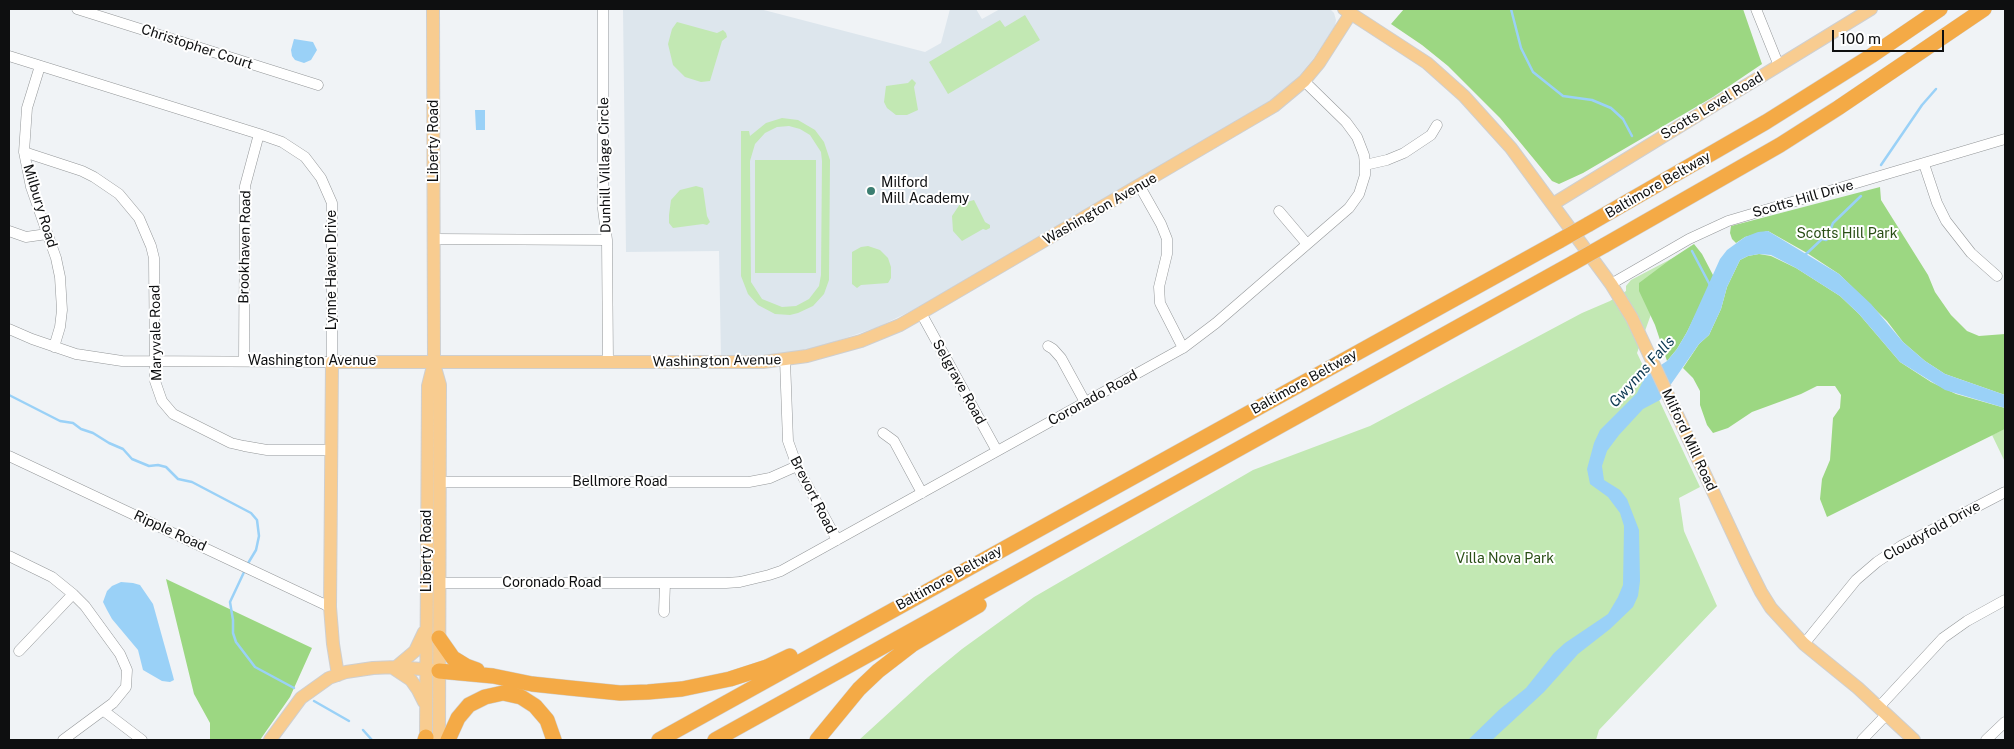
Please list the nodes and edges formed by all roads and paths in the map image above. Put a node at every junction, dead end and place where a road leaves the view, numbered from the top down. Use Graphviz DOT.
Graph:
graph roads {
  1 [pos="76,9"];
  2 [pos="433,9"];
  3 [pos="603,9"];
  4 [pos="1756,9"];
  5 [pos="1871,9"];
  6 [pos="1940,9"];
  7 [pos="1984,9"];
  8 [pos="1348,11"];
  9 [pos="9,56"];
  10 [pos="40,66"];
  11 [pos="1779,66"];
  12 [pos="1304,81"];
  13 [pos="318,85"];
  14 [pos="1437,125"];
  15 [pos="259,134"];
  16 [pos="2005,140"];
  17 [pos="24,152"];
  18 [pos="1365,164"];
  19 [pos="1924,164"];
  20 [pos="1139,185"];
  21 [pos="1553,204"];
  22 [pos="1279,211"];
  23 [pos="9,231"];
  24 [pos="47,234"];
  25 [pos="435,239"];
  26 [pos="607,240"];
  27 [pos="1308,244"];
  28 [pos="1997,276"];
  29 [pos="1611,284"];
  30 [pos="921,313"];
  31 [pos="9,329"];
  32 [pos="1048,346"];
  33 [pos="54,348"];
  34 [pos="1182,348"];
  35 [pos="785,360"];
  36 [pos="154,361"];
  37 [pos="244,361"];
  38 [pos="332,362"];
  39 [pos="434,362"];
  40 [pos="608,362"];
  41 [pos="1085,402"];
  42 [pos="883,433"];
  43 [pos="332,450"];
  44 [pos="997,451"];
  45 [pos="9,456"];
  46 [pos="797,466"];
  47 [pos="440,482"];
  48 [pos="2005,492"];
  49 [pos="922,493"];
  50 [pos="1144,502"];
  51 [pos="837,540"];
  52 [pos="9,556"];
  53 [pos="439,583"];
  54 [pos="664,583"];
  55 [pos="73,594"];
  56 [pos="2005,600"];
  57 [pos="330,607"];
  58 [pos="664,612"];
  59 [pos="426,625"];
  60 [pos="854,630"];
  61 [pos="439,638"];
  62 [pos="1804,644"];
  63 [pos="19,651"];
  64 [pos="393,667"];
  65 [pos="432,670"];
  66 [pos="338,675"];
  67 [pos="493,676"];
  68 [pos="426,708"];
  69 [pos="1883,710"];
  70 [pos="104,711"];
  71 [pos="2005,722"];
  72 [pos="429,739"];
  73 [pos="63,740"];
  74 [pos="142,740"];
  75 [pos="270,740"];
  76 [pos="448,740"];
  77 [pos="554,740"];
  78 [pos="659,740"];
  79 [pos="715,740"];
  80 [pos="817,740"];
  81 [pos="1862,740"];
  82 [pos="1914,740"];
  83 [pos="1986,740"];
  1 -- 13 [label="street, Christopher Court"];
  2 -- 25 [label="main road, Liberty Road"];
  3 -- 26 [label="street, Dunhill Village Circle"];
  4 -- 11 [label="street"];
  5 -- 11 [label="main road, Scotts Level Road"];
  6 -- 60 [label="highway, Baltimore Beltway, bridge"];
  7 -- 50 [label="highway, Baltimore Beltway, bridge"];
  8 -- 12 [label="main road, Washington Avenue"];
  8 -- 21 [label="main road, Milford Mill Road"];
  9 -- 10 [label="street, Lynne Haven Drive"];
  10 -- 15 [label="street, Lynne Haven Drive"];
  10 -- 17 [label="street, Milbury Road"];
  11 -- 21 [label="main road, Scotts Level Road"];
  12 -- 18 [label="street, Coronado Road"];
  12 -- 20 [label="main road, Washington Avenue"];
  14 -- 18 [label="street"];
  15 -- 37 [label="street, Brookhaven Road"];
  15 -- 38 [label="street, Lynne Haven Drive"];
  16 -- 19 [label="street, Scotts Hill Drive"];
  17 -- 24 [label="street, Milbury Road"];
  17 -- 36 [label="street, Maryvale Road"];
  18 -- 27 [label="street, Coronado Road"];
  19 -- 28 [label="street"];
  19 -- 29 [label="street, Scotts Hill Drive"];
  20 -- 30 [label="main road, Washington Avenue"];
  20 -- 34 [label="street"];
  21 -- 29 [label="main road, Milford Mill Road"];
  22 -- 27 [label="street"];
  23 -- 24 [label="street"];
  24 -- 33 [label="street, Milbury Road"];
  25 -- 26 [label="street, Dunhill Village Circle"];
  25 -- 39 [label="main road, Liberty Road"];
  26 -- 40 [label="street"];
  27 -- 34 [label="street, Coronado Road"];
  29 -- 62 [label="main road, Milford Mill Road"];
  30 -- 35 [label="main road, Washington Avenue"];
  30 -- 44 [label="street, Selgrave Road"];
  31 -- 33 [label="street, Washington Avenue"];
  32 -- 41 [label="street"];
  33 -- 36 [label="street, Washington Avenue"];
  34 -- 41 [label="street, Coronado Road"];
  35 -- 40 [label="main road, Washington Avenue"];
  35 -- 46 [label="street, Brevort Road"];
  36 -- 37 [label="street, Washington Avenue"];
  36 -- 43 [label="street, Maryvale Road"];
  37 -- 38 [label="street, Washington Avenue"];
  38 -- 39 [label="main road, Washington Avenue"];
  38 -- 43 [label="main road, Lynne Haven Drive"];
  39 -- 40 [label="main road, Washington Avenue"];
  39 -- 47 [label="main road, Liberty Road"];
  39 -- 59 [label="main road, Liberty Road"];
  41 -- 44 [label="street, Coronado Road"];
  42 -- 49 [label="street"];
  43 -- 57 [label="main road, Lynne Haven Drive"];
  44 -- 49 [label="street, Coronado Road"];
  45 -- 57 [label="street, Ripple Road"];
  46 -- 47 [label="street, Bellmore Road"];
  46 -- 51 [label="street, Brevort Road"];
  47 -- 53 [label="main road, Liberty Road"];
  48 -- 62 [label="street, Cloudyfold Drive"];
  49 -- 51 [label="street, Coronado Road"];
  50 -- 79 [label="highway, Baltimore Beltway"];
  50 -- 80 [label="highway"];
  51 -- 54 [label="street, Coronado Road"];
  52 -- 55 [label="street"];
  53 -- 54 [label="street, Coronado Road"];
  53 -- 61 [label="main road, Liberty Road"];
  54 -- 58 [label="street"];
  55 -- 63 [label="street"];
  55 -- 70 [label="street"];
  56 -- 69 [label="street"];
  57 -- 66 [label="main road, Lynne Haven Drive"];
  59 -- 64 [label="main road"];
  59 -- 65 [label="main road, Liberty Road"];
  60 -- 67 [label="highway"];
  60 -- 78 [label="highway, Baltimore Beltway"];
  61 -- 65 [label="main road, Liberty Road"];
  61 -- 67 [label="highway"];
  62 -- 69 [label="main road, Milford Mill Road"];
  64 -- 65 [label="main road"];
  64 -- 66 [label="main road"];
  64 -- 68 [label="main road"];
  65 -- 67 [label="highway"];
  65 -- 68 [label="main road, Liberty Road"];
  65 -- 72 [label="main road, Liberty Road"];
  66 -- 75 [label="main road"];
  68 -- 72 [label="main road, Liberty Road"];
  69 -- 81 [label="street"];
  69 -- 82 [label="main road, Milford Mill Road"];
  70 -- 73 [label="street"];
  70 -- 74 [label="street"];
  71 -- 83 [label="street"];
  76 -- 77 [label="highway"];
}
